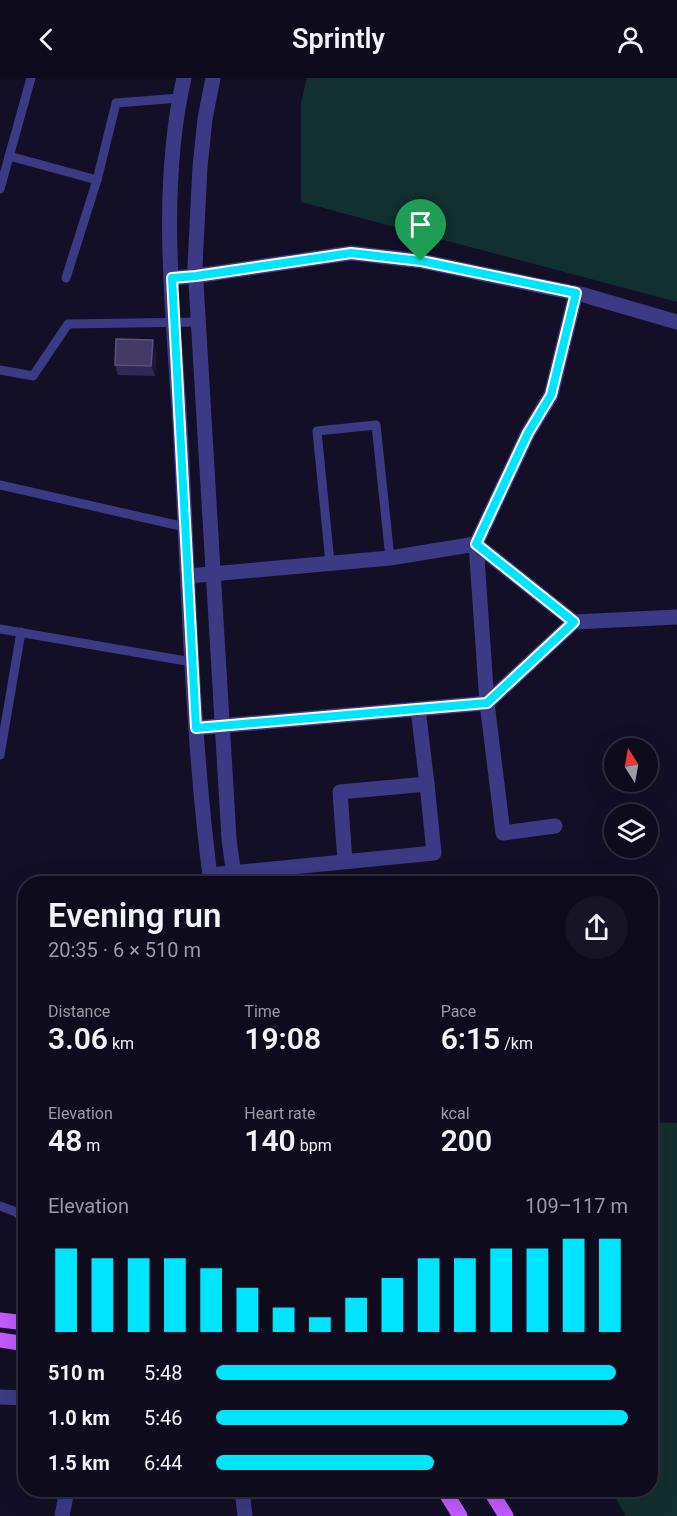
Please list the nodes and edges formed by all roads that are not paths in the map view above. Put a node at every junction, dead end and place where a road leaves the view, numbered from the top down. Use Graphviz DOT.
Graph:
graph roads {
  1 [pos="31,78"];
  2 [pos="184,78"];
  3 [pos="213,78"];
  4 [pos="180,98"];
  5 [pos="9,156"];
  6 [pos="97,180"];
  7 [pos="0,189"];
  8 [pos="196,276"];
  9 [pos="66,278"];
  10 [pos="172,278"];
  11 [pos="576,293"];
  12 [pos="199,322"];
  13 [pos="677,322"];
  14 [pos="174,324"];
  15 [pos="0,370"];
  16 [pos="0,485"];
  17 [pos="185,526"];
  18 [pos="476,544"];
  19 [pos="390,558"];
  20 [pos="330,563"];
  21 [pos="214,573"];
  22 [pos="188,576"];
  23 [pos="677,617"];
  24 [pos="574,622"];
  25 [pos="0,628"];
  26 [pos="21,632"];
  27 [pos="192,662"];
  28 [pos="487,703"];
  29 [pos="418,709"];
  30 [pos="223,725"];
  31 [pos="196,728"];
  32 [pos="0,755"];
  33 [pos="427,784"];
  34 [pos="555,826"];
  35 [pos="345,862"];
  36 [pos="210,876"];
  37 [pos="234,876"];
  38 [pos="248,876"];
  39 [pos="0,1206"];
  40 [pos="18,1214"];
  41 [pos="0,1320"];
  42 [pos="18,1322"];
  43 [pos="0,1340"];
  44 [pos="18,1343"];
  45 [pos="0,1397"];
  46 [pos="18,1398"];
  47 [pos="66,1497"];
  48 [pos="243,1497"];
  49 [pos="448,1497"];
  50 [pos="494,1497"];
  51 [pos="62,1516"];
  52 [pos="245,1516"];
  53 [pos="460,1516"];
  54 [pos="506,1516"];
  1 -- 5 [label="lane"];
  2 -- 4 [label="street"];
  3 -- 8 [label="street"];
  4 -- 6 [label="lane"];
  4 -- 10 [label="street"];
  5 -- 6 [label="lane"];
  5 -- 7 [label="lane"];
  6 -- 9 [label="lane"];
  8 -- 10 [label="street"];
  8 -- 11 [label="street"];
  8 -- 12 [label="street"];
  10 -- 14 [label="street"];
  11 -- 13 [label="street"];
  11 -- 18 [label="street"];
  12 -- 14 [label="lane"];
  12 -- 21 [label="street"];
  14 -- 15 [label="lane"];
  14 -- 17 [label="street"];
  16 -- 17 [label="lane"];
  17 -- 22 [label="street"];
  18 -- 19 [label="street"];
  18 -- 24 [label="street"];
  18 -- 28 [label="street"];
  19 -- 20 [label="street"];
  19 -- 20 [label="lane"];
  20 -- 21 [label="street"];
  21 -- 22 [label="street"];
  21 -- 30 [label="street"];
  22 -- 27 [label="street"];
  23 -- 24 [label="street"];
  24 -- 28 [label="street"];
  25 -- 26 [label="lane"];
  26 -- 27 [label="lane"];
  26 -- 32 [label="lane"];
  27 -- 31 [label="street"];
  28 -- 29 [label="street"];
  28 -- 34 [label="street"];
  29 -- 30 [label="street"];
  29 -- 33 [label="street"];
  30 -- 31 [label="street"];
  30 -- 37 [label="street"];
  31 -- 36 [label="street"];
  33 -- 35 [label="street"];
  33 -- 35 [label="street"];
  35 -- 38 [label="street"];
  39 -- 40 [label="lane"];
  41 -- 42 [label="main road"];
  43 -- 44 [label="main road"];
  45 -- 46 [label="street"];
  47 -- 51 [label="street"];
  48 -- 52 [label="street"];
  49 -- 53 [label="main road"];
  50 -- 54 [label="main road"];
}
